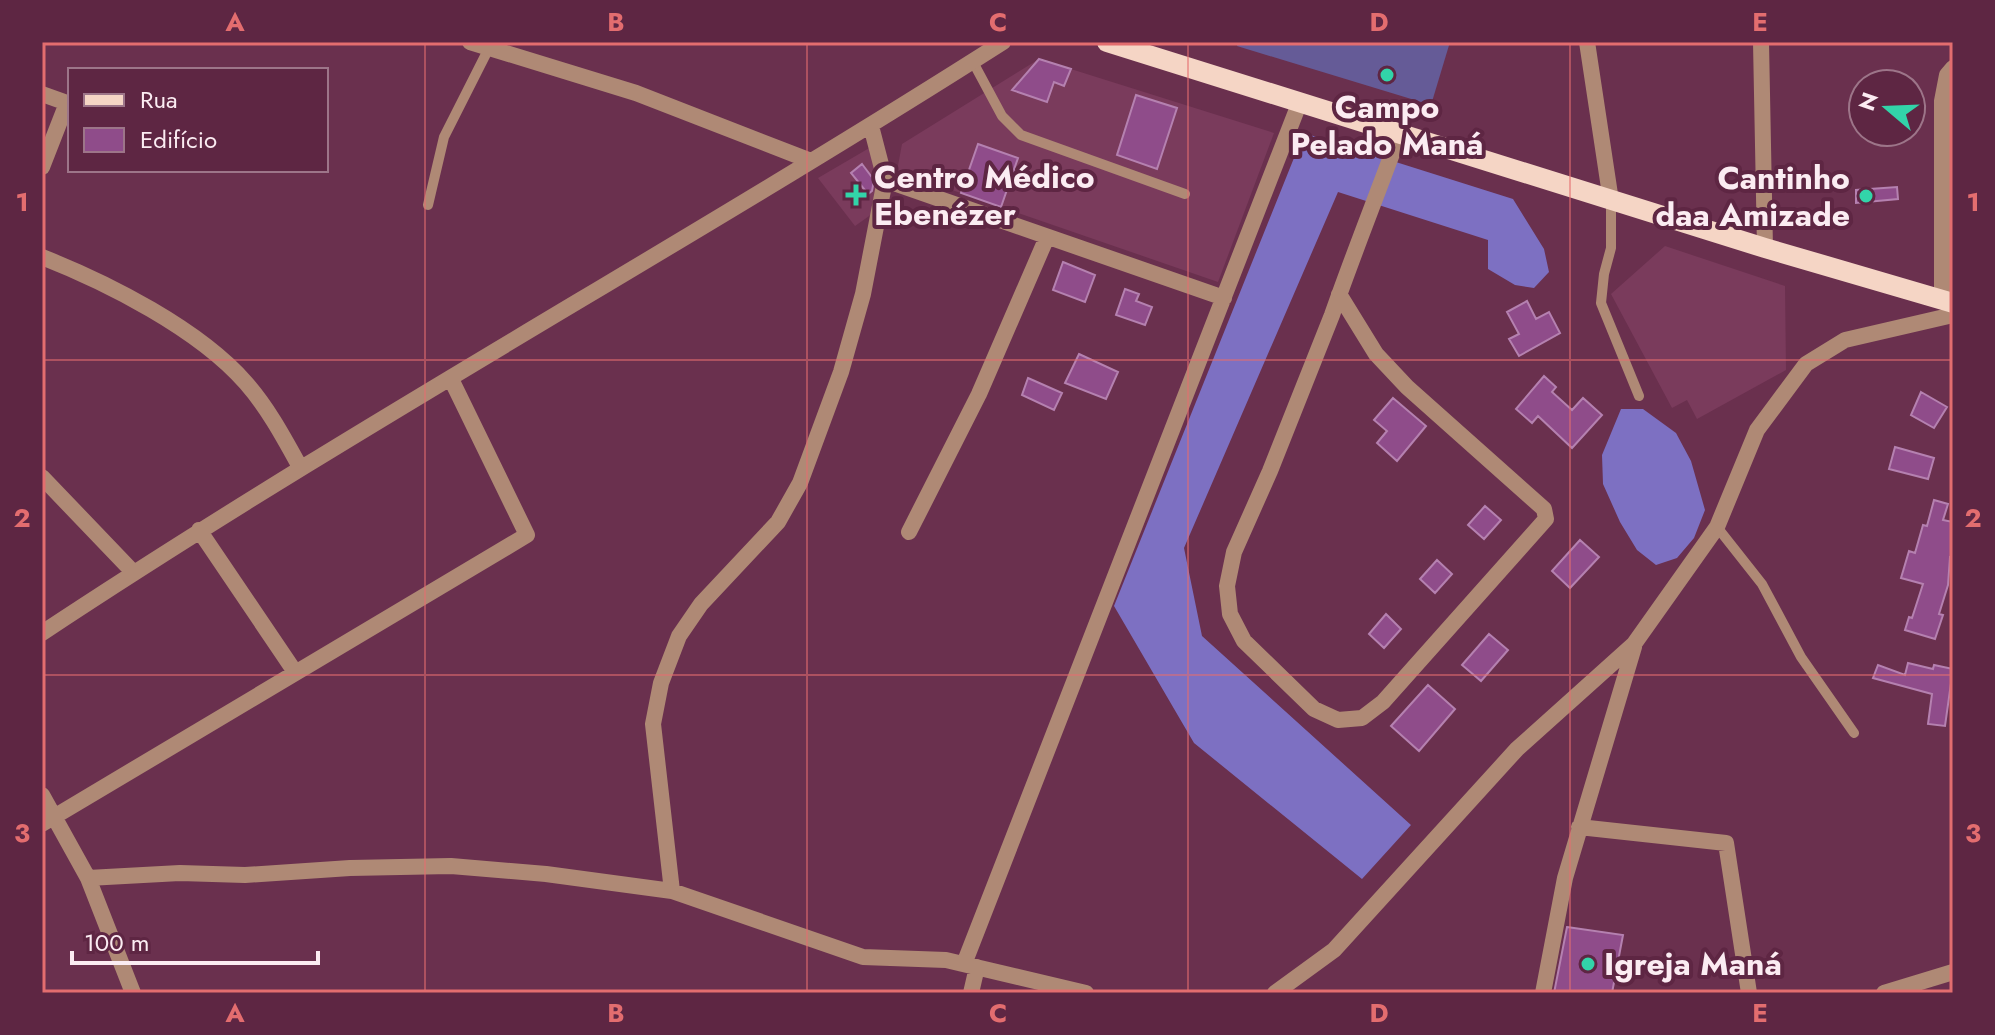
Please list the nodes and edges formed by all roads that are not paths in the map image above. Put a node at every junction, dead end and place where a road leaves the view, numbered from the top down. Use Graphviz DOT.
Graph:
graph roads {
  1 [pos="470,42"];
  2 [pos="1003,42"];
  3 [pos="1107,42"];
  4 [pos="1587,42"];
  5 [pos="1761,42"];
  6 [pos="489,48"];
  7 [pos="973,62"];
  8 [pos="1953,68"];
  9 [pos="42,94"];
  10 [pos="68,103"];
  11 [pos="1299,104"];
  12 [pos="871,126"];
  13 [pos="1399,135"];
  14 [pos="811,161"];
  15 [pos="42,167"];
  16 [pos="885,180"];
  17 [pos="1185,194"];
  18 [pos="1611,201"];
  19 [pos="428,205"];
  20 [pos="1047,237"];
  21 [pos="1765,248"];
  22 [pos="42,257"];
  23 [pos="1339,294"];
  24 [pos="1224,298"];
  25 [pos="1949,306"];
  26 [pos="451,379"];
  27 [pos="1639,396"];
  28 [pos="300,467"];
  29 [pos="42,477"];
  30 [pos="1717,527"];
  31 [pos="199,530"];
  32 [pos="909,532"];
  33 [pos="133,572"];
  34 [pos="42,633"];
  35 [pos="1634,644"];
  36 [pos="295,672"];
  37 [pos="1854,733"];
  38 [pos="42,795"];
  39 [pos="48,819"];
  40 [pos="1579,827"];
  41 [pos="88,878"];
  42 [pos="672,891"];
  43 [pos="970,965"];
  44 [pos="1953,972"];
  45 [pos="1893,991"];
  46 [pos="133,993"];
  47 [pos="971,993"];
  48 [pos="1086,993"];
  49 [pos="1275,993"];
  50 [pos="1543,993"];
  51 [pos="1749,993"];
  1 -- 6 [label="street"];
  2 -- 7 [label="street"];
  3 -- 11 [label="main road"];
  4 -- 18 [label="street"];
  5 -- 21 [label="street"];
  6 -- 14 [label="street"];
  6 -- 19 [label="lane"];
  7 -- 12 [label="street"];
  7 -- 17 [label="lane"];
  8 -- 25 [label="street"];
  9 -- 10 [label="street"];
  10 -- 15 [label="street"];
  11 -- 13 [label="main road"];
  11 -- 24 [label="street"];
  12 -- 14 [label="street"];
  12 -- 16 [label="street"];
  13 -- 18 [label="main road"];
  13 -- 23 [label="street"];
  14 -- 26 [label="street"];
  16 -- 20 [label="street"];
  16 -- 42 [label="street"];
  18 -- 21 [label="main road"];
  18 -- 27 [label="lane"];
  20 -- 24 [label="street"];
  20 -- 32 [label="street"];
  21 -- 25 [label="main road"];
  22 -- 28 [label="street"];
  23 -- 23 [label="street"];
  24 -- 43 [label="street"];
  25 -- 30 [label="street"];
  26 -- 28 [label="street"];
  26 -- 36 [label="street"];
  28 -- 31 [label="street"];
  29 -- 33 [label="street"];
  30 -- 35 [label="street"];
  30 -- 37 [label="lane"];
  31 -- 33 [label="street"];
  31 -- 36 [label="street"];
  33 -- 34 [label="street"];
  35 -- 40 [label="street"];
  35 -- 49 [label="street"];
  36 -- 39 [label="street"];
  38 -- 39 [label="street"];
  39 -- 41 [label="street"];
  40 -- 50 [label="street"];
  40 -- 51 [label="street"];
  41 -- 42 [label="street"];
  41 -- 46 [label="street"];
  42 -- 43 [label="street"];
  43 -- 47 [label="street"];
  43 -- 48 [label="street"];
  44 -- 45 [label="street"];
}
